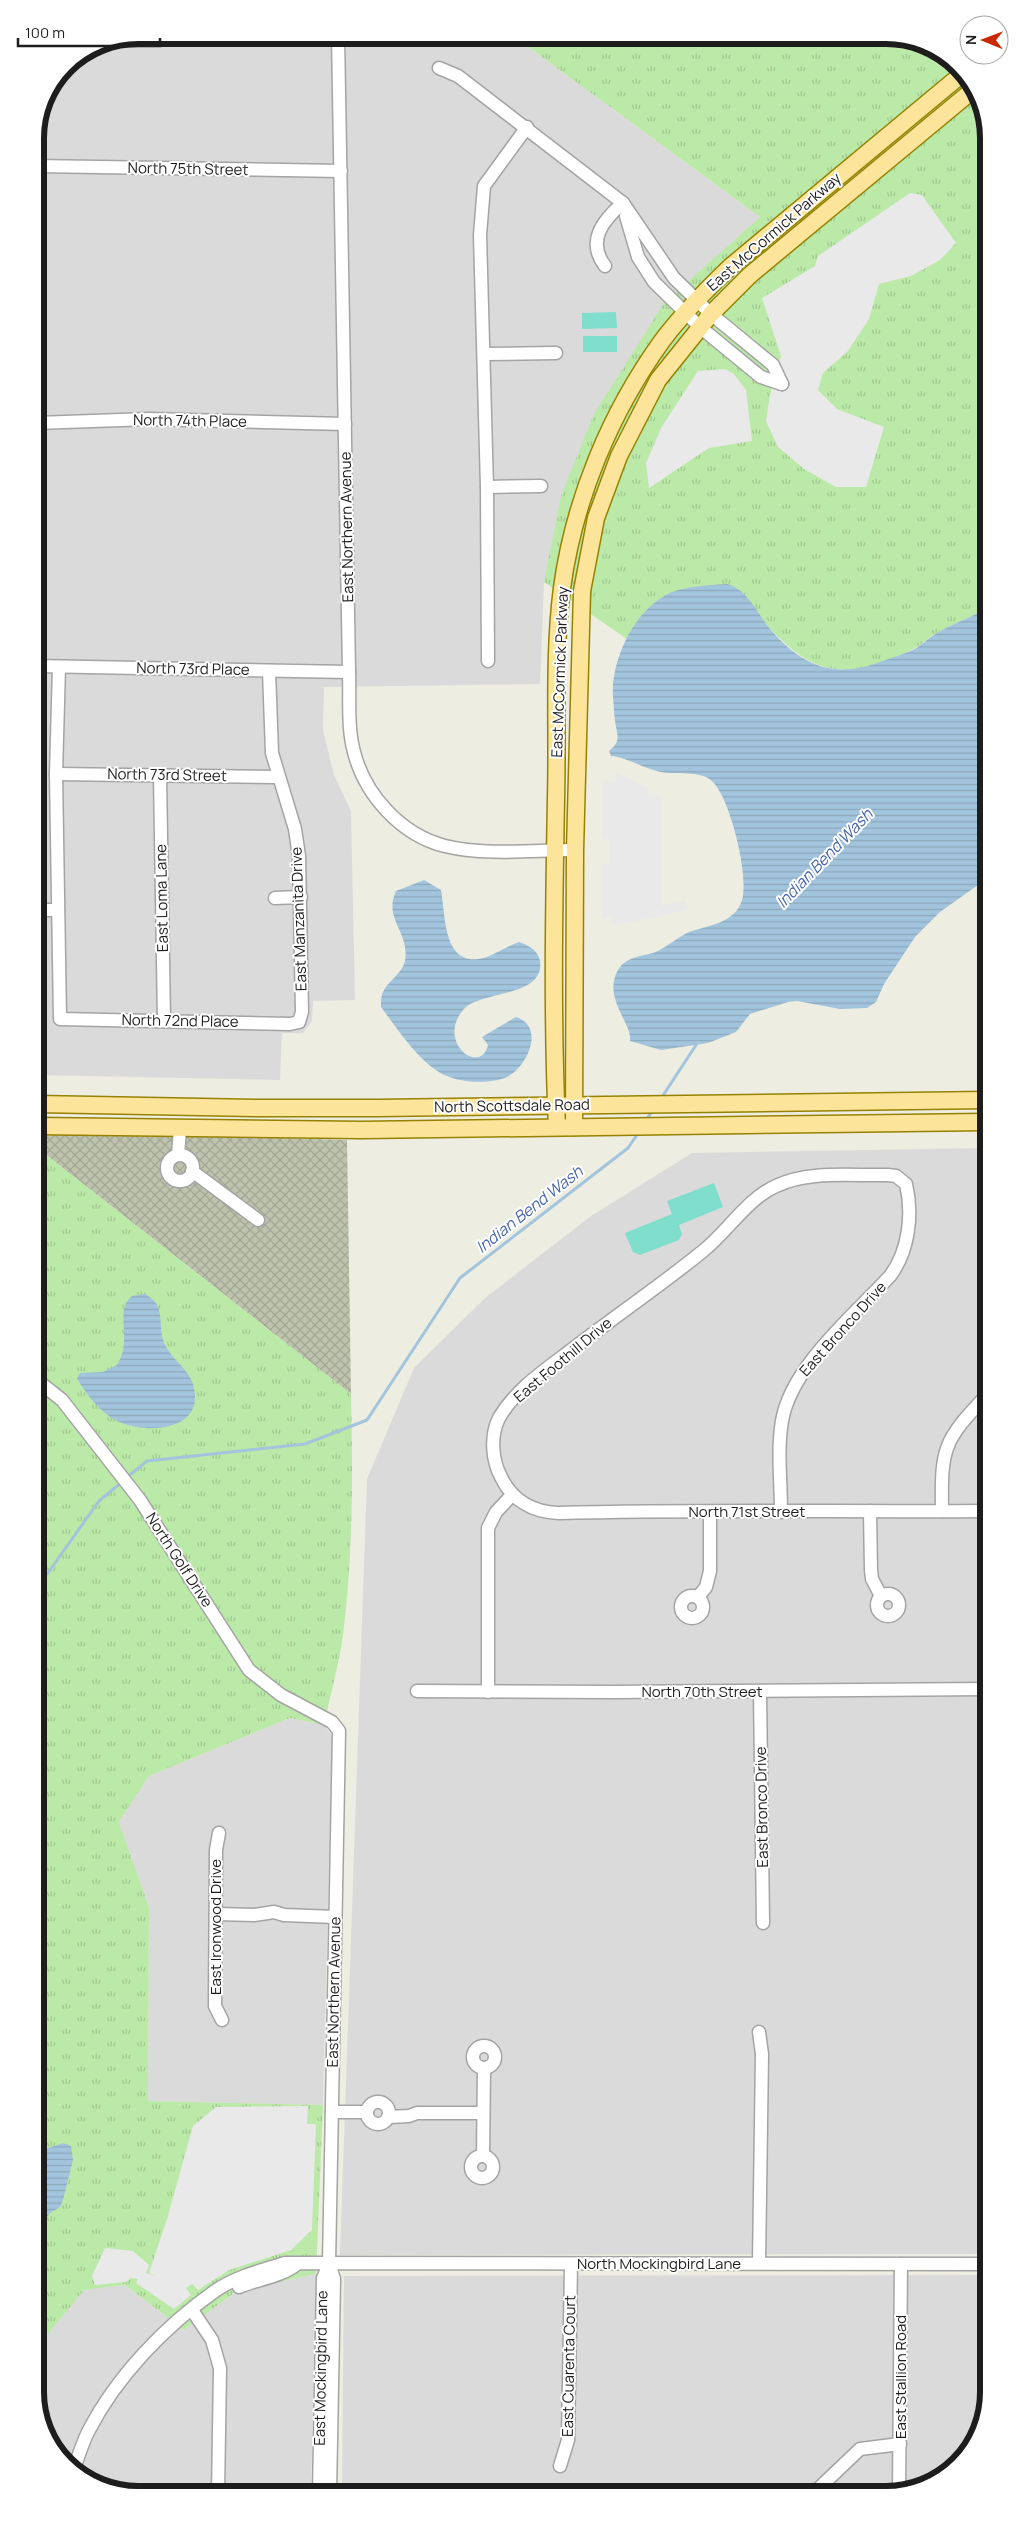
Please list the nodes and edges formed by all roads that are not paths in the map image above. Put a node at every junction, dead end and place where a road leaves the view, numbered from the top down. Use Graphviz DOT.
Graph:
graph roads {
  1 [pos="338,44"];
  2 [pos="439,68"];
  3 [pos="958,77"];
  4 [pos="969,93"];
  5 [pos="527,126"];
  6 [pos="44,166"];
  7 [pos="341,171"];
  8 [pos="623,203"];
  9 [pos="605,266"];
  10 [pos="697,300"];
  11 [pos="686,313"];
  12 [pos="711,314"];
  13 [pos="700,327"];
  14 [pos="556,353"];
  15 [pos="484,354"];
  16 [pos="44,423"];
  17 [pos="345,424"];
  18 [pos="541,486"];
  19 [pos="487,487"];
  20 [pos="579,511"];
  21 [pos="596,518"];
  22 [pos="488,660"];
  23 [pos="44,666"];
  24 [pos="59,667"];
  25 [pos="269,671"];
  26 [pos="349,672"];
  27 [pos="56,774"];
  28 [pos="160,775"];
  29 [pos="277,778"];
  30 [pos="555,850"];
  31 [pos="575,850"];
  32 [pos="301,897"];
  33 [pos="275,898"];
  34 [pos="44,910"];
  35 [pos="58,910"];
  36 [pos="164,1021"];
  37 [pos="299,1022"];
  38 [pos="980,1100"];
  39 [pos="44,1104"];
  40 [pos="96,1105"];
  41 [pos="556,1105"];
  42 [pos="573,1105"];
  43 [pos="260,1108"];
  44 [pos="980,1122"];
  45 [pos="44,1126"];
  46 [pos="557,1127"];
  47 [pos="576,1127"];
  48 [pos="180,1129"];
  49 [pos="178,1155"];
  50 [pos="192,1171"];
  51 [pos="902,1180"];
  52 [pos="258,1220"];
  53 [pos="44,1386"];
  54 [pos="980,1402"];
  55 [pos="512,1495"];
  56 [pos="870,1511"];
  57 [pos="942,1511"];
  58 [pos="980,1511"];
  59 [pos="710,1512"];
  60 [pos="781,1512"];
  61 [pos="881,1596"];
  62 [pos="698,1597"];
  63 [pos="980,1689"];
  64 [pos="417,1691"];
  65 [pos="488,1692"];
  66 [pos="760,1692"];
  67 [pos="332,1722"];
  68 [pos="219,1833"];
  69 [pos="216,1914"];
  70 [pos="335,1917"];
  71 [pos="763,1923"];
  72 [pos="222,2020"];
  73 [pos="759,2032"];
  74 [pos="484,2068"];
  75 [pos="332,2112"];
  76 [pos="483,2113"];
  77 [pos="482,2156"];
  78 [pos="759,2263"];
  79 [pos="329,2264"];
  80 [pos="571,2264"];
  81 [pos="901,2264"];
  82 [pos="980,2264"];
  83 [pos="192,2310"];
  84 [pos="900,2444"];
  85 [pos="76,2463"];
  86 [pos="560,2466"];
  87 [pos="899,2485"];
  88 [pos="218,2486"];
  89 [pos="319,2486"];
  90 [pos="330,2486"];
  91 [pos="821,2486"];
  1 -- 7 [label="street, East Northern Avenue"];
  2 -- 5 [label="street"];
  3 -- 10 [label="main road, East McCormick Parkway"];
  4 -- 12 [label="main road, East McCormick Parkway"];
  5 -- 8 [label="street"];
  5 -- 15 [label="street"];
  6 -- 7 [label="street, North 75th Street"];
  7 -- 17 [label="street, East Northern Avenue"];
  8 -- 9 [label="street"];
  8 -- 10 [label="street"];
  8 -- 11 [label="street"];
  10 -- 11 [label="main road, East McCormick Parkway"];
  10 -- 12 [label="street"];
  11 -- 13 [label="street"];
  11 -- 20 [label="main road, East McCormick Parkway"];
  12 -- 13 [label="main road, East McCormick Parkway"];
  12 -- 13 [label="street"];
  13 -- 21 [label="main road, East McCormick Parkway"];
  14 -- 15 [label="street"];
  15 -- 19 [label="street"];
  16 -- 17 [label="street, North 74th Place"];
  17 -- 26 [label="street, East Northern Avenue"];
  18 -- 19 [label="street"];
  19 -- 22 [label="street"];
  20 -- 21 [label="main road"];
  20 -- 30 [label="main road, East McCormick Parkway"];
  21 -- 31 [label="main road, East McCormick Parkway"];
  23 -- 24 [label="street, North 73rd Place"];
  24 -- 25 [label="street, North 73rd Place"];
  24 -- 27 [label="street"];
  25 -- 26 [label="street, North 73rd Place"];
  25 -- 29 [label="street, East Manzanita Drive"];
  26 -- 30 [label="street, East Northern Avenue"];
  27 -- 28 [label="street, North 73rd Street"];
  27 -- 35 [label="street"];
  28 -- 29 [label="street, North 73rd Street"];
  28 -- 36 [label="street, East Loma Lane"];
  29 -- 32 [label="street, East Manzanita Drive"];
  30 -- 31 [label="street, East Northern Avenue"];
  30 -- 41 [label="main road, East McCormick Parkway"];
  31 -- 42 [label="main road, East McCormick Parkway"];
  32 -- 33 [label="street"];
  32 -- 37 [label="street, East Manzanita Drive"];
  34 -- 35 [label="street"];
  35 -- 36 [label="street, North 72nd Place"];
  36 -- 37 [label="street, North 72nd Place"];
  38 -- 42 [label="main road, North Scottsdale Road"];
  39 -- 40 [label="main road, North Scottsdale Road"];
  40 -- 43 [label="main road, North Scottsdale Road"];
  40 -- 48 [label="main road"];
  41 -- 42 [label="main road, North Scottsdale Road"];
  41 -- 43 [label="main road, North Scottsdale Road"];
  41 -- 46 [label="main road, East McCormick Parkway"];
  42 -- 47 [label="main road, East McCormick Parkway"];
  43 -- 48 [label="main road"];
  44 -- 47 [label="main road, North Scottsdale Road"];
  45 -- 48 [label="main road, North Scottsdale Road"];
  46 -- 47 [label="main road, North Scottsdale Road"];
  46 -- 48 [label="main road, North Scottsdale Road"];
  48 -- 49 [label="street"];
  49 -- 50 [label="street"];
  49 -- 50 [label="street"];
  50 -- 52 [label="street"];
  51 -- 55 [label="street, East Foothill Drive"];
  51 -- 60 [label="street, East Bronco Drive"];
  53 -- 67 [label="street, North Golf Drive"];
  54 -- 57 [label="street"];
  55 -- 59 [label="street, North 71st Street"];
  55 -- 65 [label="street"];
  56 -- 57 [label="street, North 71st Street"];
  56 -- 60 [label="street, North 71st Street"];
  56 -- 61 [label="street"];
  57 -- 58 [label="street, North 71st Street"];
  59 -- 60 [label="street, North 71st Street"];
  59 -- 62 [label="street"];
  63 -- 66 [label="street, North 70th Street"];
  64 -- 65 [label="street, North 70th Street"];
  65 -- 66 [label="street, North 70th Street"];
  66 -- 71 [label="street, East Bronco Drive"];
  67 -- 70 [label="street, East Northern Avenue"];
  68 -- 69 [label="street, East Ironwood Drive"];
  69 -- 70 [label="street"];
  69 -- 72 [label="street, East Ironwood Drive"];
  70 -- 75 [label="street, East Northern Avenue"];
  73 -- 78 [label="street"];
  74 -- 76 [label="street"];
  75 -- 76 [label="street"];
  75 -- 79 [label="street, East Northern Avenue"];
  76 -- 77 [label="street"];
  78 -- 80 [label="street, North Mockingbird Lane"];
  78 -- 81 [label="street, North Mockingbird Lane"];
  79 -- 80 [label="street, North Mockingbird Lane"];
  79 -- 83 [label="street, North Mockingbird Lane"];
  79 -- 89 [label="street, East Mockingbird Lane"];
  79 -- 90 [label="street, East Mockingbird Lane"];
  80 -- 86 [label="street, East Cuarenta Court"];
  81 -- 82 [label="street, North Mockingbird Lane"];
  81 -- 84 [label="street, East Stallion Road"];
  83 -- 85 [label="street, North Mockingbird Lane"];
  83 -- 88 [label="street"];
  84 -- 87 [label="street, East Stallion Road"];
  84 -- 91 [label="street"];
}
